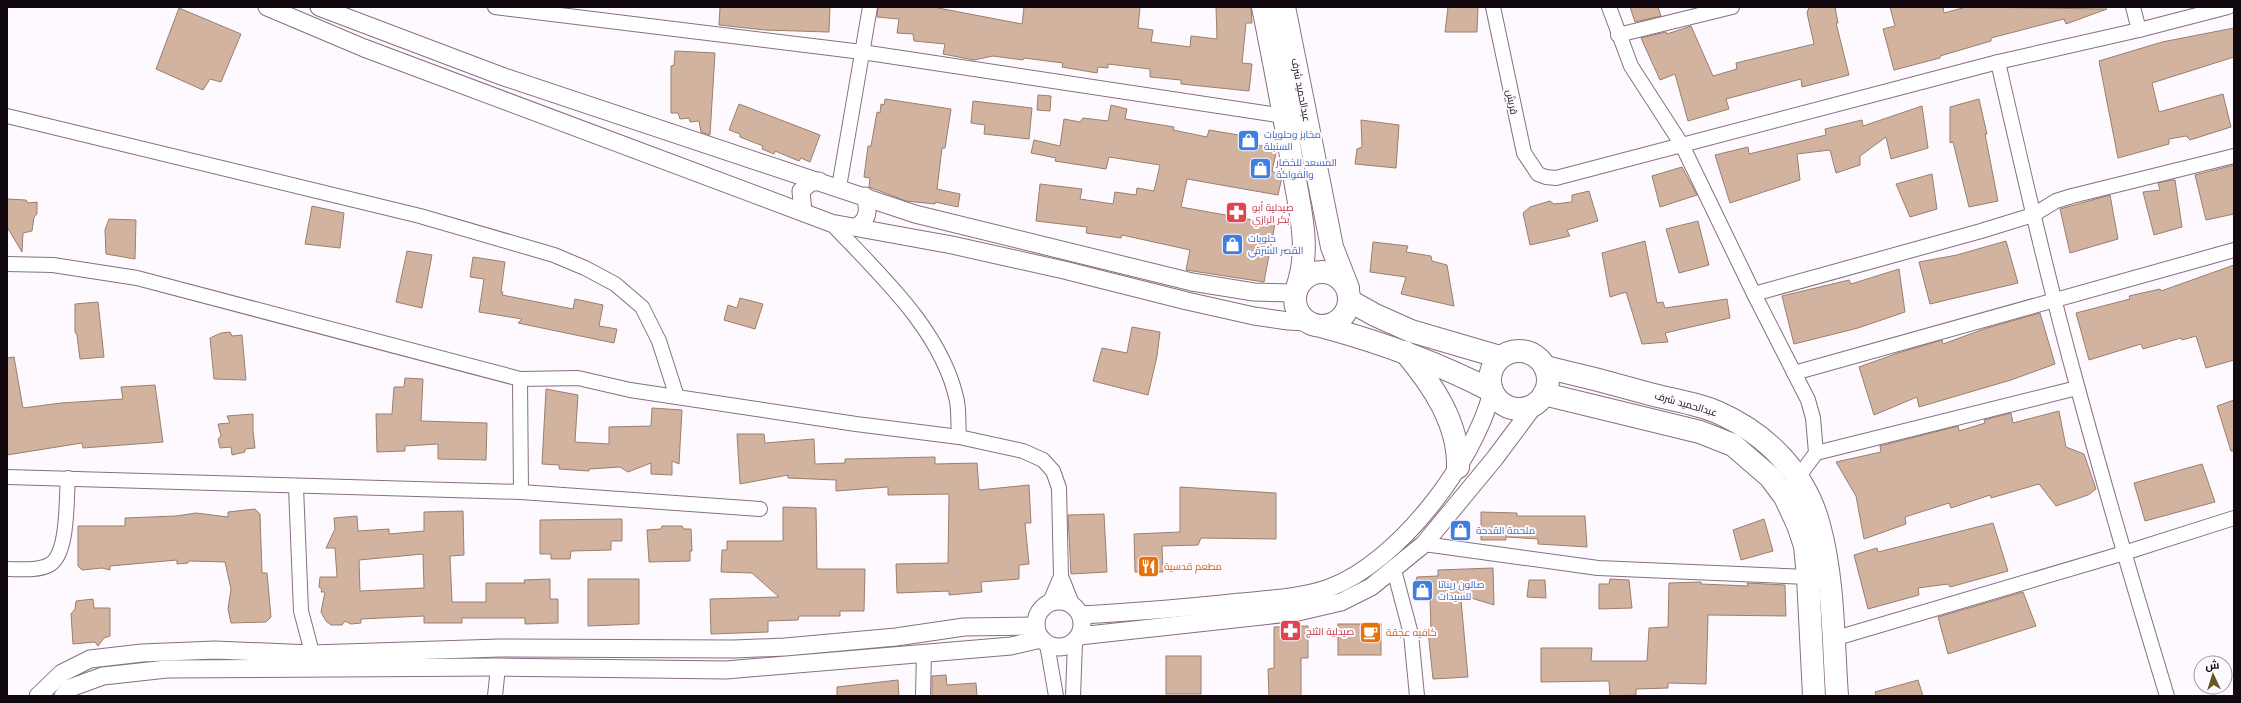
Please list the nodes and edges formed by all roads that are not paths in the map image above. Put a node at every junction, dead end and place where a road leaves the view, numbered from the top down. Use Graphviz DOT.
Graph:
graph roads {
  1 [pos="267,7"];
  2 [pos="320,7"];
  3 [pos="495,7"];
  4 [pos="870,7"];
  5 [pos="1263,7"];
  6 [pos="1284,7"];
  7 [pos="1493,7"];
  8 [pos="1609,7"];
  9 [pos="1732,7"];
  10 [pos="2133,7"];
  11 [pos="2228,7"];
  12 [pos="2139,30"];
  13 [pos="1618,35"];
  14 [pos="862,52"];
  15 [pos="1998,62"];
  16 [pos="7,116"];
  17 [pos="1284,116"];
  18 [pos="1682,145"];
  19 [pos="2234,156"];
  20 [pos="819,180"];
  21 [pos="839,187"];
  22 [pos="865,196"];
  23 [pos="803,212"];
  24 [pos="2033,215"];
  25 [pos="831,223"];
  26 [pos="856,227"];
  27 [pos="2234,250"];
  28 [pos="7,264"];
  29 [pos="1297,289"];
  30 [pos="1349,294"];
  31 [pos="1754,294"];
  32 [pos="2055,302"];
  33 [pos="1316,325"];
  34 [pos="1404,351"];
  35 [pos="1500,357"];
  36 [pos="1545,366"];
  37 [pos="1794,373"];
  38 [pos="1585,376"];
  39 [pos="520,379"];
  40 [pos="2077,388"];
  41 [pos="1492,391"];
  42 [pos="677,397"];
  43 [pos="1540,399"];
  44 [pos="1580,403"];
  45 [pos="959,437"];
  46 [pos="1816,453"];
  47 [pos="1458,466"];
  48 [pos="1799,476"];
  49 [pos="7,477"];
  50 [pos="68,478"];
  51 [pos="296,487"];
  52 [pos="521,492"];
  53 [pos="760,509"];
  54 [pos="2234,518"];
  55 [pos="1424,544"];
  56 [pos="2124,553"];
  57 [pos="7,569"];
  58 [pos="1394,570"];
  59 [pos="1061,576"];
  60 [pos="1808,577"];
  61 [pos="1050,602"];
  62 [pos="1076,609"];
  63 [pos="1041,636"];
  64 [pos="1077,639"];
  65 [pos="1833,639"];
  66 [pos="924,652"];
  67 [pos="314,661"];
  68 [pos="498,667"];
  69 [pos="38,696"];
  70 [pos="63,696"];
  71 [pos="495,696"];
  72 [pos="923,696"];
  73 [pos="1056,696"];
  74 [pos="1073,696"];
  75 [pos="1417,696"];
  76 [pos="1814,696"];
  77 [pos="1836,696"];
  78 [pos="2167,696"];
  1 -- 23 [label="street"];
  2 -- 20 [label="street"];
  3 -- 14 [label="street"];
  4 -- 14 [label="street"];
  5 -- 17 [label="main road"];
  6 -- 30 [label="main road, عبدالحميد شرف"];
  7 -- 18 [label="street, قريش"];
  8 -- 13 [label="street"];
  9 -- 13 [label="street"];
  10 -- 12 [label="street"];
  11 -- 12 [label="street"];
  12 -- 15 [label="street"];
  13 -- 18 [label="street"];
  14 -- 17 [label="street"];
  14 -- 21 [label="street"];
  15 -- 18 [label="street"];
  15 -- 24 [label="street"];
  16 -- 42 [label="street"];
  17 -- 29 [label="main road"];
  18 -- 31 [label="street"];
  19 -- 24 [label="street"];
  20 -- 21 [label="street"];
  20 -- 23 [label="street"];
  21 -- 22 [label="street"];
  22 -- 26 [label="street"];
  22 -- 29 [label="street"];
  23 -- 25 [label="street"];
  24 -- 31 [label="street"];
  24 -- 32 [label="street"];
  25 -- 26 [label="street"];
  25 -- 45 [label="street"];
  26 -- 33 [label="street"];
  27 -- 32 [label="street"];
  28 -- 39 [label="street"];
  29 -- 30 [label="main road"];
  29 -- 33 [label="main road"];
  30 -- 33 [label="main road"];
  30 -- 35 [label="main road"];
  31 -- 37 [label="street"];
  32 -- 37 [label="street"];
  32 -- 40 [label="street"];
  33 -- 34 [label="main road"];
  34 -- 41 [label="main road"];
  34 -- 47 [label="main road"];
  35 -- 36 [label="main road"];
  35 -- 41 [label="main road"];
  36 -- 38 [label="main road, عبدالحميد شرف"];
  36 -- 43 [label="main road"];
  37 -- 46 [label="street"];
  38 -- 44 [label="main road"];
  38 -- 48 [label="main road, عبدالحميد شرف"];
  39 -- 42 [label="street"];
  39 -- 52 [label="street"];
  40 -- 46 [label="street"];
  40 -- 56 [label="street"];
  41 -- 43 [label="main road"];
  41 -- 47 [label="street"];
  42 -- 45 [label="street"];
  43 -- 44 [label="main road"];
  43 -- 55 [label="street"];
  44 -- 60 [label="main road"];
  45 -- 59 [label="street"];
  46 -- 48 [label="street"];
  47 -- 62 [label="street"];
  48 -- 65 [label="main road, عبدالحميد شرف"];
  49 -- 50 [label="street"];
  50 -- 51 [label="street"];
  50 -- 57 [label="street"];
  51 -- 52 [label="street"];
  51 -- 67 [label="street"];
  52 -- 53 [label="street"];
  54 -- 56 [label="street"];
  55 -- 58 [label="street"];
  55 -- 60 [label="street"];
  56 -- 65 [label="street"];
  56 -- 78 [label="street"];
  58 -- 64 [label="street"];
  58 -- 75 [label="street"];
  59 -- 61 [label="street"];
  59 -- 62 [label="street"];
  60 -- 76 [label="main road"];
  61 -- 62 [label="street"];
  61 -- 63 [label="street"];
  62 -- 64 [label="street"];
  63 -- 64 [label="street"];
  63 -- 66 [label="street"];
  63 -- 67 [label="street"];
  63 -- 73 [label="street"];
  64 -- 74 [label="street"];
  65 -- 77 [label="main road, عبدالحميد شرف"];
  66 -- 68 [label="street"];
  66 -- 72 [label="street"];
  67 -- 68 [label="street"];
  67 -- 69 [label="street"];
  67 -- 70 [label="street"];
  68 -- 71 [label="street"];
}
